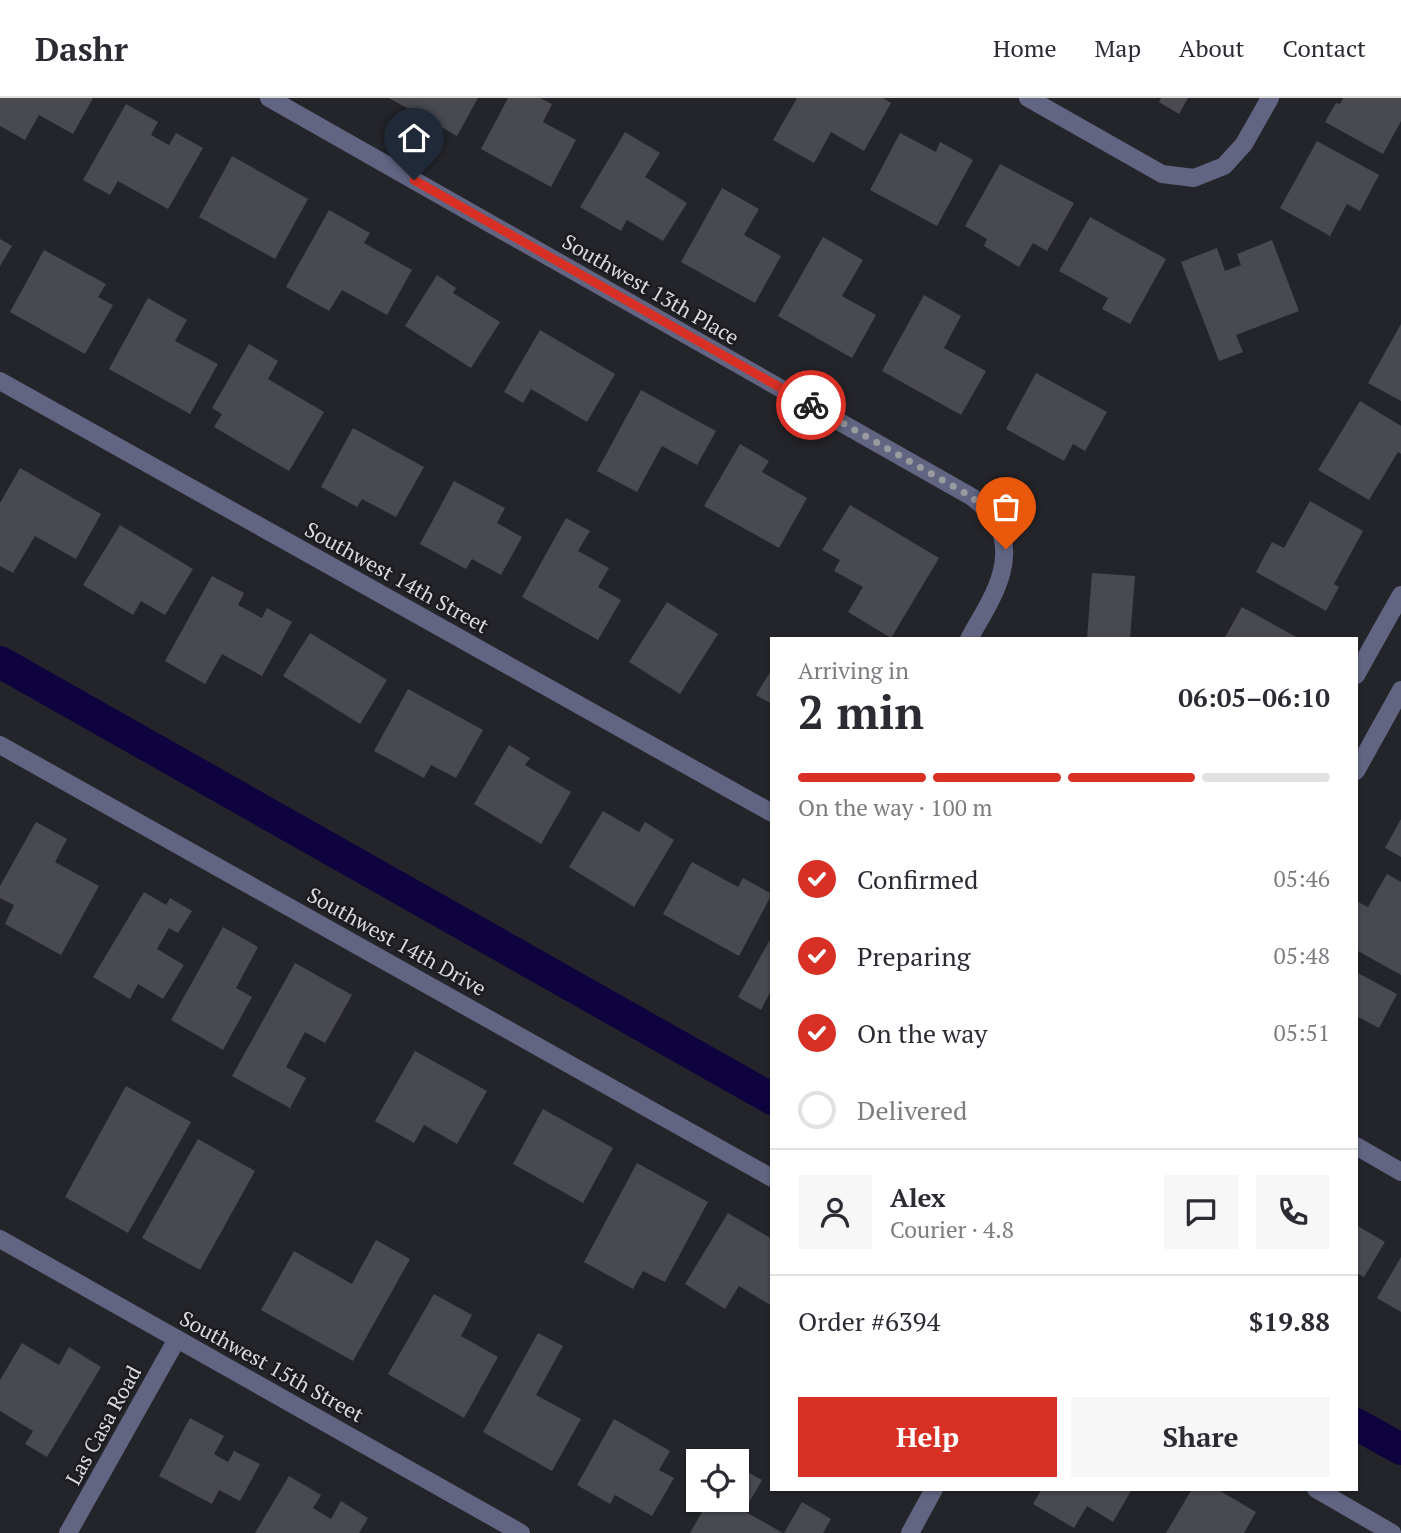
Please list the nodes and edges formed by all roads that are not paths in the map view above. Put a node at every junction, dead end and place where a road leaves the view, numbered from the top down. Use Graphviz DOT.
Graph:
graph roads {
  1 [pos="269,98"];
  2 [pos="1028,98"];
  3 [pos="1270,98"];
  4 [pos="0,381"];
  5 [pos="1401,595"];
  6 [pos="970,637"];
  7 [pos="1358,671"];
  8 [pos="1401,690"];
  9 [pos="0,745"];
  10 [pos="1358,767"];
  11 [pos="770,812"];
  12 [pos="1358,1147"];
  13 [pos="1401,1171"];
  14 [pos="770,1177"];
  15 [pos="0,1239"];
  16 [pos="177,1339"];
  17 [pos="933,1491"];
  18 [pos="1319,1491"];
  19 [pos="68,1533"];
  20 [pos="521,1533"];
  21 [pos="910,1533"];
  22 [pos="1392,1533"];
  1 -- 6 [label="street, Southwest 13th Place"];
  2 -- 3 [label="street"];
  4 -- 11 [label="street, Southwest 14th Street"];
  5 -- 7 [label="street"];
  8 -- 10 [label="street"];
  9 -- 14 [label="street, Southwest 14th Drive"];
  12 -- 13 [label="street"];
  15 -- 16 [label="street, Southwest 15th Street"];
  16 -- 19 [label="street, Las Casa Road"];
  16 -- 20 [label="street, Southwest 15th Street"];
  17 -- 21 [label="street"];
  18 -- 22 [label="street"];
}
